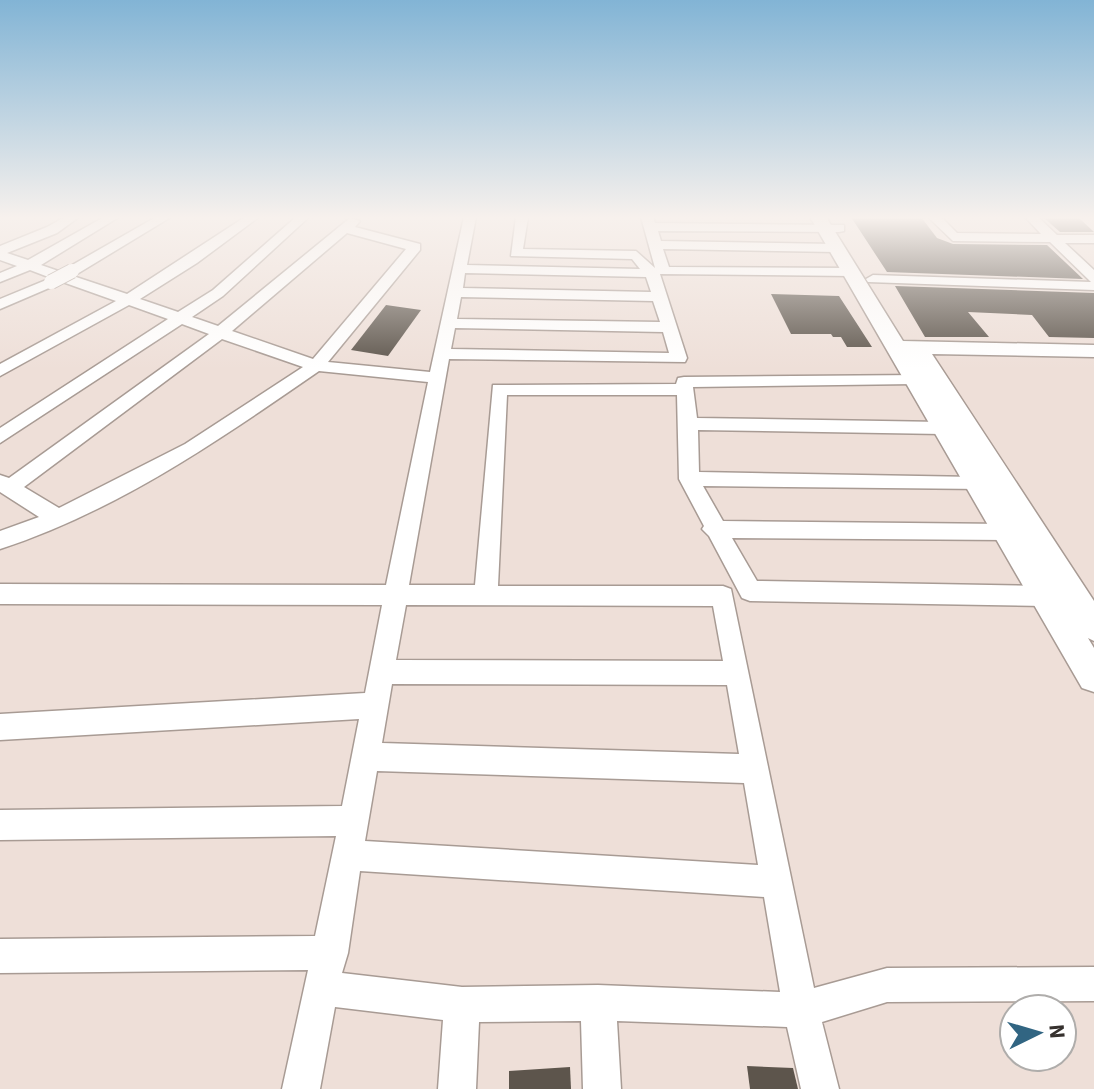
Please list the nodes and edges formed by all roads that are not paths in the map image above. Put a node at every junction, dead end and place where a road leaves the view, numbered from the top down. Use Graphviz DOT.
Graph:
graph roads {
  1 [pos="23,268"];
  2 [pos="38,268"];
  3 [pos="77,268"];
  4 [pos="180,268"];
  5 [pos="246,268"];
  6 [pos="298,268"];
  7 [pos="398,268"];
  8 [pos="459,268"];
  9 [pos="647,268"];
  10 [pos="662,268"];
  11 [pos="857,268"];
  12 [pos="652,273"];
  13 [pos="863,276"];
  14 [pos="0,278"];
  15 [pos="456,281"];
  16 [pos="1094,286"];
  17 [pos="660,297"];
  18 [pos="129,300"];
  19 [pos="0,304"];
  20 [pos="179,318"];
  21 [pos="446,323"];
  22 [pos="669,327"];
  23 [pos="221,332"];
  24 [pos="906,347"];
  25 [pos="1094,351"];
  26 [pos="316,366"];
  27 [pos="439,366"];
  28 [pos="0,371"];
  29 [pos="915,379"];
  30 [pos="685,390"];
  31 [pos="689,424"];
  32 [pos="942,428"];
  33 [pos="0,437"];
  34 [pos="689,479"];
  35 [pos="976,484"];
  36 [pos="4,485"];
  37 [pos="58,518"];
  38 [pos="713,529"];
  39 [pos="1007,532"];
  40 [pos="0,540"];
  41 [pos="0,594"];
  42 [pos="394,596"];
  43 [pos="486,596"];
  44 [pos="1045,596"];
  45 [pos="1094,627"];
  46 [pos="382,672"];
  47 [pos="737,673"];
  48 [pos="1094,677"];
  49 [pos="377,705"];
  50 [pos="0,727"];
  51 [pos="368,757"];
  52 [pos="755,769"];
  53 [pos="356,821"];
  54 [pos="0,825"];
  55 [pos="349,855"];
  56 [pos="776,882"];
  57 [pos="331,953"];
  58 [pos="0,956"];
  59 [pos="1094,984"];
  60 [pos="322,988"];
  61 [pos="598,1003"];
  62 [pos="462,1005"];
  63 [pos="801,1010"];
  64 [pos="301,1089"];
  65 [pos="457,1089"];
  66 [pos="602,1089"];
  67 [pos="820,1089"];
  1 -- 14 [label="street"];
  2 -- 18 [label="street"];
  3 -- 19 [label="street, bridge"];
  4 -- 18 [label="street"];
  5 -- 20 [label="street"];
  6 -- 23 [label="street"];
  7 -- 26 [label="street"];
  8 -- 15 [label="street"];
  9 -- 12 [label="street"];
  10 -- 13 [label="street"];
  11 -- 13 [label="street"];
  12 -- 15 [label="street"];
  12 -- 17 [label="street"];
  13 -- 16 [label="street"];
  13 -- 24 [label="street"];
  15 -- 17 [label="street"];
  15 -- 21 [label="street"];
  17 -- 22 [label="street"];
  18 -- 20 [label="street"];
  18 -- 28 [label="street"];
  20 -- 23 [label="street"];
  20 -- 33 [label="street"];
  21 -- 22 [label="street"];
  21 -- 27 [label="street"];
  22 -- 27 [label="street"];
  23 -- 26 [label="street"];
  23 -- 36 [label="street"];
  24 -- 25 [label="street"];
  24 -- 29 [label="street"];
  24 -- 45 [label="street"];
  26 -- 27 [label="street"];
  26 -- 37 [label="street"];
  27 -- 42 [label="street"];
  29 -- 30 [label="street"];
  29 -- 32 [label="street"];
  30 -- 31 [label="street"];
  30 -- 43 [label="street"];
  31 -- 32 [label="street"];
  31 -- 34 [label="street"];
  32 -- 35 [label="street"];
  34 -- 35 [label="street"];
  34 -- 38 [label="street"];
  35 -- 39 [label="street"];
  36 -- 37 [label="street"];
  37 -- 40 [label="street"];
  38 -- 39 [label="street"];
  38 -- 44 [label="street"];
  39 -- 44 [label="street"];
  41 -- 42 [label="street"];
  42 -- 43 [label="street"];
  42 -- 46 [label="street"];
  43 -- 47 [label="street"];
  44 -- 48 [label="street"];
  46 -- 47 [label="street"];
  46 -- 49 [label="street"];
  47 -- 52 [label="street"];
  49 -- 50 [label="street"];
  49 -- 51 [label="street"];
  51 -- 52 [label="street"];
  51 -- 53 [label="street"];
  52 -- 56 [label="street"];
  53 -- 54 [label="street"];
  53 -- 55 [label="street"];
  55 -- 56 [label="street"];
  55 -- 57 [label="street"];
  56 -- 63 [label="street"];
  57 -- 58 [label="street"];
  57 -- 60 [label="street"];
  59 -- 63 [label="street"];
  60 -- 62 [label="street"];
  60 -- 64 [label="street"];
  61 -- 62 [label="street"];
  61 -- 63 [label="street"];
  61 -- 66 [label="street"];
  62 -- 65 [label="street"];
  63 -- 67 [label="street"];
}
